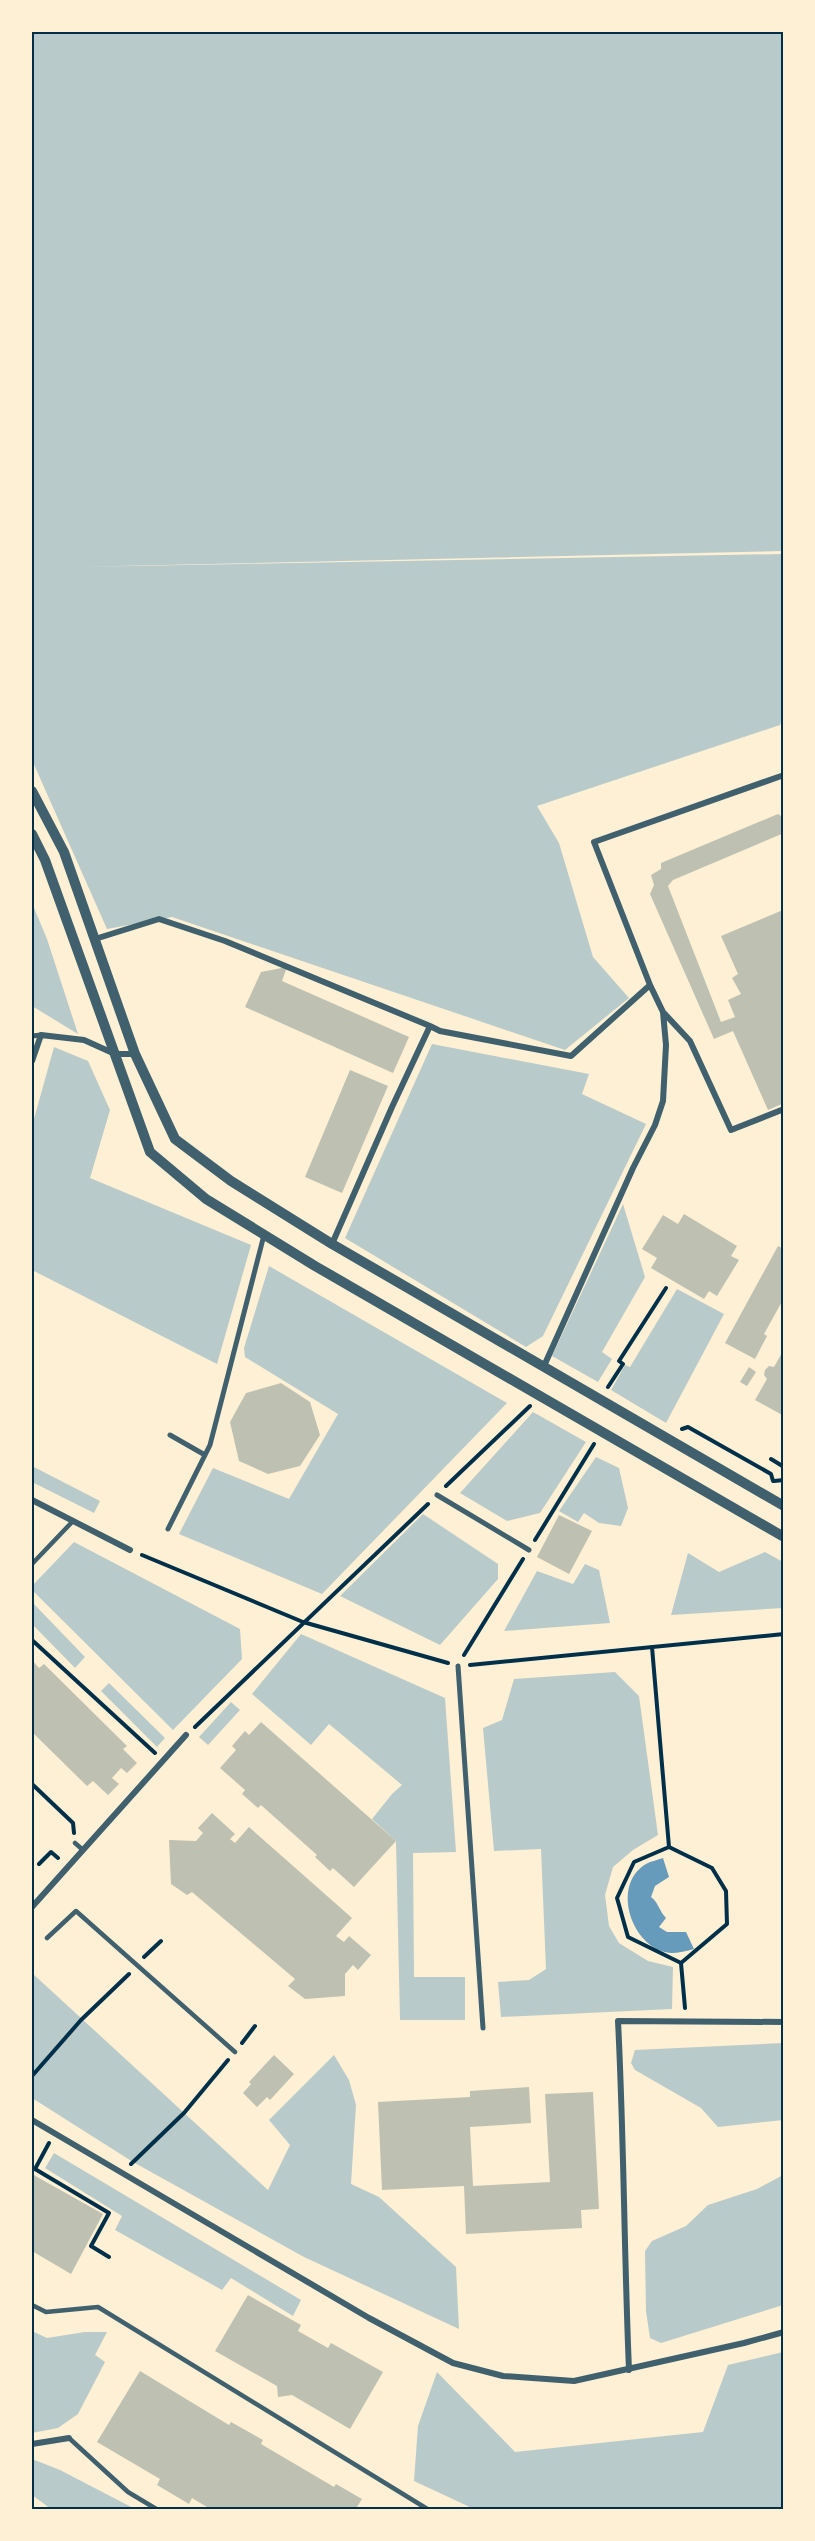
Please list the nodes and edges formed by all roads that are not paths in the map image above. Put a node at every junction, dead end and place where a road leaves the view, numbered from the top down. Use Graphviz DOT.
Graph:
graph roads {
  1 [pos="783,774"];
  2 [pos="32,791"];
  3 [pos="32,834"];
  4 [pos="95,939"];
  5 [pos="650,985"];
  6 [pos="663,1012"];
  7 [pos="430,1026"];
  8 [pos="41,1035"];
  9 [pos="32,1036"];
  10 [pos="115,1054"];
  11 [pos="135,1054"];
  12 [pos="32,1060"];
  13 [pos="783,1109"];
  14 [pos="265,1235"];
  15 [pos="332,1244"];
  16 [pos="544,1366"];
  17 [pos="170,1435"];
  18 [pos="205,1455"];
  19 [pos="437,1495"];
  20 [pos="32,1500"];
  21 [pos="783,1506"];
  22 [pos="73,1521"];
  23 [pos="168,1529"];
  24 [pos="783,1538"];
  25 [pos="130,1550"];
  26 [pos="529,1550"];
  27 [pos="32,1564"];
  28 [pos="458,1666"];
  29 [pos="186,1735"];
  30 [pos="75,1843"];
  31 [pos="83,1850"];
  32 [pos="32,1907"];
  33 [pos="47,1938"];
  34 [pos="783,2022"];
  35 [pos="483,2028"];
  36 [pos="235,2052"];
  37 [pos="32,2120"];
  38 [pos="32,2305"];
  39 [pos="783,2332"];
  40 [pos="629,2370"];
  41 [pos="69,2438"];
  42 [pos="32,2444"];
  43 [pos="159,2510"];
  44 [pos="429,2510"];
  1 -- 5 [label="street"];
  2 -- 4 [label="street"];
  3 -- 10 [label="street"];
  4 -- 7 [label="street"];
  4 -- 11 [label="street"];
  5 -- 6 [label="street"];
  5 -- 7 [label="street"];
  6 -- 13 [label="street"];
  6 -- 16 [label="street"];
  7 -- 15 [label="street"];
  8 -- 9 [label="street"];
  8 -- 10 [label="street"];
  8 -- 12 [label="street"];
  10 -- 11 [label="street"];
  10 -- 14 [label="street"];
  11 -- 15 [label="street"];
  14 -- 18 [label="street"];
  14 -- 24 [label="street"];
  15 -- 16 [label="street"];
  16 -- 21 [label="street"];
  17 -- 18 [label="street"];
  18 -- 23 [label="street"];
  19 -- 26 [label="street"];
  20 -- 22 [label="street"];
  22 -- 25 [label="street"];
  22 -- 27 [label="lane"];
  28 -- 35 [label="street"];
  29 -- 31 [label="street"];
  30 -- 31 [label="lane"];
  31 -- 32 [label="street"];
  33 -- 36 [label="lane"];
  34 -- 40 [label="street"];
  37 -- 40 [label="street"];
  38 -- 44 [label="lane"];
  39 -- 40 [label="street"];
  41 -- 42 [label="street"];
  41 -- 43 [label="lane"];
}
